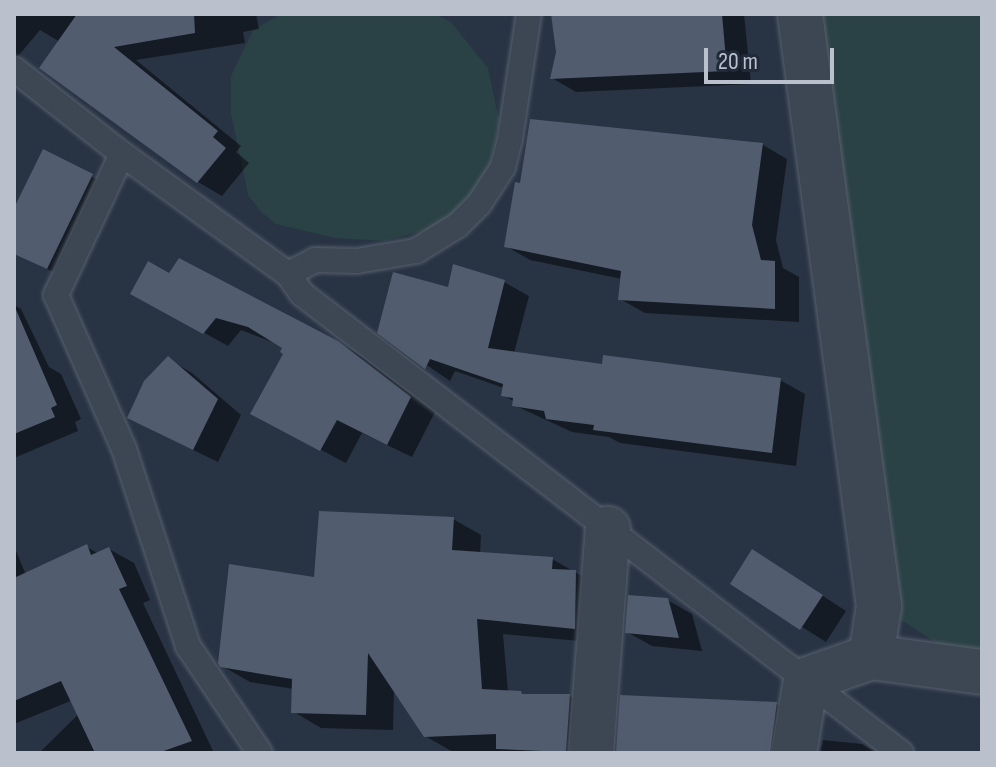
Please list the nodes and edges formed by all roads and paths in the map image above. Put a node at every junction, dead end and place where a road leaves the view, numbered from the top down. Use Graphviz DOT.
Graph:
graph roads {
  1 [pos="529,14"];
  2 [pos="800,14"];
  3 [pos="14,69"];
  4 [pos="122,154"];
  5 [pos="288,274"];
  6 [pos="608,529"];
  7 [pos="871,657"];
  8 [pos="982,672"];
  9 [pos="806,680"];
  10 [pos="260,753"];
  11 [pos="591,753"];
  12 [pos="794,753"];
  13 [pos="901,753"];
  1 -- 5 [label="lane"];
  2 -- 7 [label="street"];
  3 -- 4 [label="lane"];
  4 -- 5 [label="lane"];
  4 -- 10 [label="lane"];
  5 -- 6 [label="lane"];
  6 -- 9 [label="lane"];
  6 -- 11 [label="street"];
  7 -- 8 [label="street"];
  7 -- 9 [label="street"];
  9 -- 12 [label="street"];
  9 -- 13 [label="lane"];
}
